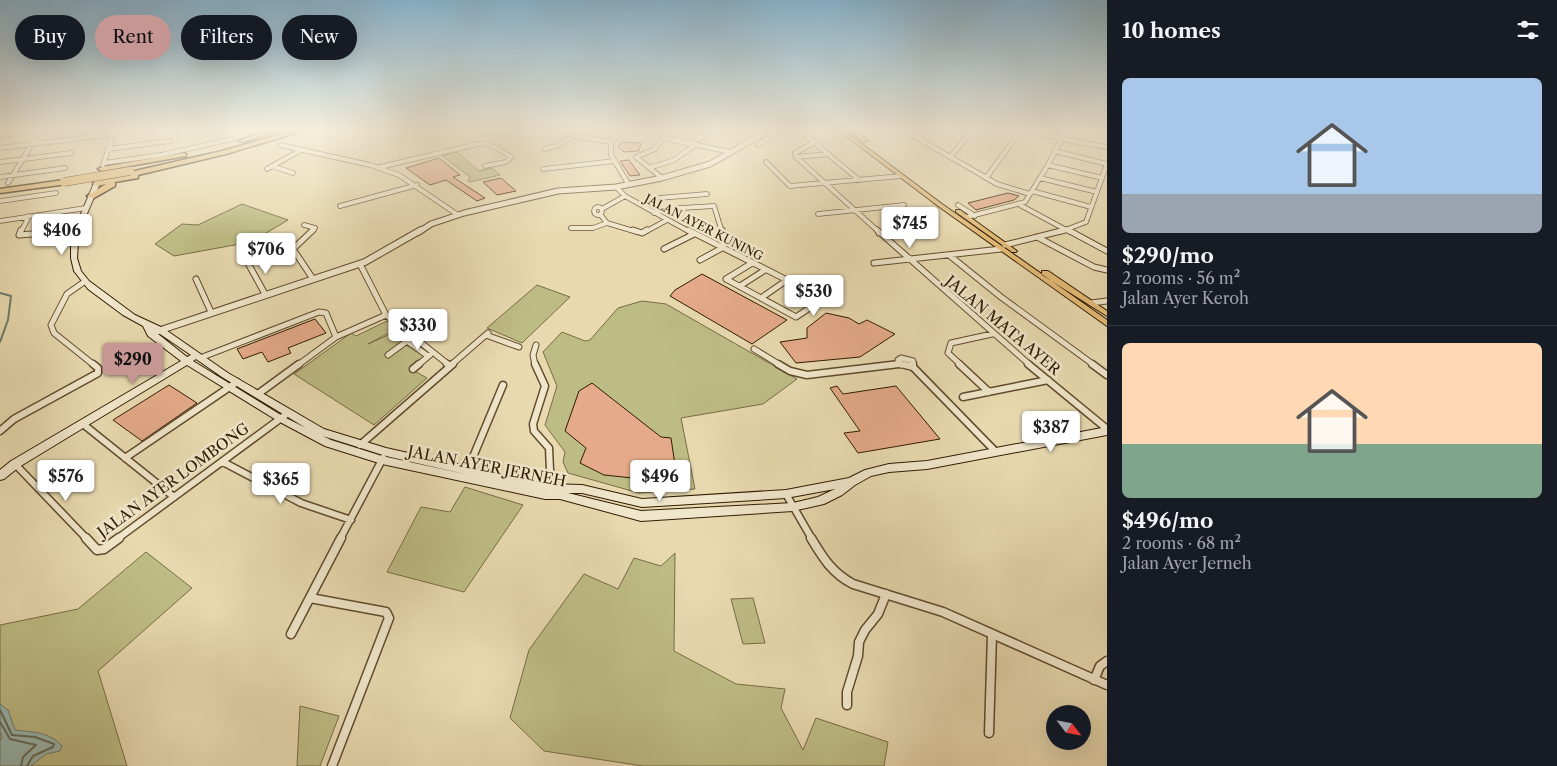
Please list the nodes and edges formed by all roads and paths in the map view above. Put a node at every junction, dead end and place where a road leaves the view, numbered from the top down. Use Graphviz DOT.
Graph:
graph roads {
  1 [pos="1107,164"];
  2 [pos="19,165"];
  3 [pos="110,165"];
  4 [pos="113,165"];
  5 [pos="165,165"];
  6 [pos="177,165"];
  7 [pos="370,165"];
  8 [pos="390,165"];
  9 [pos="492,165"];
  10 [pos="581,165"];
  11 [pos="617,165"];
  12 [pos="646,165"];
  13 [pos="662,165"];
  14 [pos="708,165"];
  15 [pos="769,165"];
  16 [pos="804,165"];
  17 [pos="841,165"];
  18 [pos="886,165"];
  19 [pos="895,165"];
  20 [pos="962,165"];
  21 [pos="996,165"];
  22 [pos="1048,165"];
  23 [pos="103,166"];
  24 [pos="272,166"];
  25 [pos="485,166"];
  26 [pos="380,167"];
  27 [pos="65,168"];
  28 [pos="650,168"];
  29 [pos="267,169"];
  30 [pos="543,169"];
  31 [pos="293,173"];
  32 [pos="13,175"];
  33 [pos="127,175"];
  34 [pos="901,176"];
  35 [pos="0,177"];
  36 [pos="662,178"];
  37 [pos="986,178"];
  38 [pos="1040,178"];
  39 [pos="1102,178"];
  40 [pos="859,180"];
  41 [pos="8,183"];
  42 [pos="824,183"];
  43 [pos="62,184"];
  44 [pos="97,184"];
  45 [pos="417,185"];
  46 [pos="629,185"];
  47 [pos="616,187"];
  48 [pos="0,191"];
  49 [pos="1097,192"];
  50 [pos="56,193"];
  51 [pos="1031,193"];
  52 [pos="706,194"];
  53 [pos="0,195"];
  54 [pos="694,195"];
  55 [pos="91,196"];
  56 [pos="625,196"];
  57 [pos="670,197"];
  58 [pos="659,198"];
  59 [pos="0,202"];
  60 [pos="958,204"];
  61 [pos="904,205"];
  62 [pos="1020,205"];
  63 [pos="340,206"];
  64 [pos="701,206"];
  65 [pos="1091,207"];
  66 [pos="86,208"];
  67 [pos="676,208"];
  68 [pos="854,210"];
  69 [pos="654,213"];
  70 [pos="818,214"];
  71 [pos="458,215"];
  72 [pos="30,216"];
  73 [pos="971,217"];
  74 [pos="667,220"];
  75 [pos="0,221"];
  76 [pos="607,223"];
  77 [pos="304,225"];
  78 [pos="932,227"];
  79 [pos="571,228"];
  80 [pos="1067,230"];
  81 [pos="879,233"];
  82 [pos="979,233"];
  83 [pos="32,234"];
  84 [pos="694,234"];
  85 [pos="1037,237"];
  86 [pos="726,243"];
  87 [pos="716,245"];
  88 [pos="750,247"];
  89 [pos="722,248"];
  90 [pos="1000,248"];
  91 [pos="664,249"];
  92 [pos="1107,251"];
  93 [pos="949,255"];
  94 [pos="700,260"];
  95 [pos="908,260"];
  96 [pos="752,263"];
  97 [pos="874,263"];
  98 [pos="360,264"];
  99 [pos="249,265"];
  100 [pos="765,270"];
  101 [pos="1107,270"];
  102 [pos="196,279"];
  103 [pos="313,279"];
  104 [pos="84,282"];
  105 [pos="740,286"];
  106 [pos="265,294"];
  107 [pos="762,298"];
  108 [pos="820,300"];
  109 [pos="1107,301"];
  110 [pos="1101,302"];
  111 [pos="1091,303"];
  112 [pos="1107,306"];
  113 [pos="211,312"];
  114 [pos="1107,314"];
  115 [pos="386,315"];
  116 [pos="1107,324"];
  117 [pos="149,330"];
  118 [pos="160,330"];
  119 [pos="992,334"];
  120 [pos="336,337"];
  121 [pos="536,345"];
  122 [pos="519,348"];
  123 [pos="754,349"];
  124 [pos="388,355"];
  125 [pos="431,355"];
  126 [pos="193,360"];
  127 [pos="900,364"];
  128 [pos="450,366"];
  129 [pos="913,367"];
  130 [pos="413,369"];
  131 [pos="1107,375"];
  132 [pos="1048,380"];
  133 [pos="233,385"];
  134 [pos="503,385"];
  135 [pos="989,392"];
  136 [pos="258,394"];
  137 [pos="963,397"];
  138 [pos="285,416"];
  139 [pos="85,426"];
  140 [pos="1107,430"];
  141 [pos="0,431"];
  142 [pos="360,445"];
  143 [pos="995,451"];
  144 [pos="384,456"];
  145 [pos="125,458"];
  146 [pos="223,462"];
  147 [pos="17,466"];
  148 [pos="468,469"];
  149 [pos="1,475"];
  150 [pos="851,482"];
  151 [pos="558,488"];
  152 [pos="786,494"];
  153 [pos="174,497"];
  154 [pos="793,507"];
  155 [pos="351,520"];
  156 [pos="886,594"];
  157 [pos="310,598"];
  158 [pos="291,634"];
  159 [pos="992,635"];
  160 [pos="1107,661"];
  161 [pos="1094,680"];
  162 [pos="1107,685"];
  163 [pos="847,704"];
  164 [pos="989,733"];
  165 [pos="332,766"];
  1 -- 39 [label="street"];
  2 -- 32 [label="street"];
  3 -- 23 [label="street"];
  4 -- 23 [label="highway"];
  5 -- 33 [label="highway"];
  6 -- 33 [label="highway"];
  7 -- 26 [label="street"];
  8 -- 26 [label="street"];
  9 -- 25 [label="street"];
  10 -- 30 [label="street"];
  11 -- 46 [label="street"];
  12 -- 28 [label="street"];
  13 -- 28 [label="street"];
  14 -- 36 [label="street"];
  15 -- 42 [label="street"];
  16 -- 42 [label="street, JALAN MATA AYER"];
  17 -- 40 [label="street"];
  18 -- 34 [label="main road"];
  19 -- 73 [label="main road"];
  20 -- 37 [label="street"];
  21 -- 37 [label="street"];
  22 -- 38 [label="street"];
  22 -- 39 [label="street"];
  23 -- 44 [label="main road"];
  24 -- 29 [label="street"];
  24 -- 31 [label="street"];
  26 -- 45 [label="street"];
  27 -- 32 [label="street"];
  28 -- 36 [label="street"];
  32 -- 35 [label="street"];
  32 -- 41 [label="street"];
  33 -- 43 [label="highway, bridge"];
  33 -- 44 [label="highway"];
  33 -- 55 [label="highway"];
  34 -- 40 [label="street"];
  34 -- 82 [label="main road"];
  36 -- 46 [label="street"];
  37 -- 51 [label="street"];
  38 -- 49 [label="street"];
  38 -- 51 [label="street"];
  39 -- 49 [label="street"];
  40 -- 42 [label="street"];
  42 -- 68 [label="street, JALAN MATA AYER"];
  43 -- 48 [label="highway"];
  43 -- 53 [label="highway"];
  44 -- 55 [label="main road"];
  45 -- 63 [label="street"];
  45 -- 71 [label="street"];
  46 -- 47 [label="street"];
  47 -- 56 [label="street, JALAN AYER KUNING"];
  47 -- 71 [label="street"];
  49 -- 65 [label="street"];
  50 -- 59 [label="street"];
  51 -- 62 [label="street"];
  51 -- 65 [label="street"];
  52 -- 54 [label="street"];
  54 -- 57 [label="street"];
  54 -- 64 [label="street"];
  55 -- 66 [label="main road"];
  56 -- 69 [label="street, JALAN AYER KUNING"];
  56 -- 76 [label="street"];
  57 -- 58 [label="street"];
  57 -- 67 [label="street"];
  60 -- 73 [label="street"];
  61 -- 68 [label="street"];
  62 -- 73 [label="street"];
  62 -- 80 [label="street"];
  64 -- 67 [label="street"];
  64 -- 86 [label="street"];
  65 -- 80 [label="street"];
  66 -- 72 [label="street"];
  66 -- 104 [label="main road"];
  67 -- 69 [label="street"];
  68 -- 70 [label="street"];
  68 -- 81 [label="street, JALAN MATA AYER"];
  69 -- 74 [label="street, JALAN AYER KUNING"];
  71 -- 98 [label="street"];
  72 -- 75 [label="street"];
  72 -- 83 [label="street"];
  73 -- 82 [label="main road"];
  73 -- 90 [label="main road"];
  74 -- 76 [label="street"];
  74 -- 84 [label="street, JALAN AYER KUNING"];
  76 -- 79 [label="street"];
  77 -- 103 [label="street"];
  78 -- 81 [label="street"];
  80 -- 85 [label="street"];
  80 -- 92 [label="street"];
  81 -- 95 [label="street, JALAN MATA AYER"];
  82 -- 90 [label="main road"];
  84 -- 87 [label="street, JALAN AYER KUNING"];
  84 -- 91 [label="street"];
  85 -- 90 [label="street"];
  85 -- 101 [label="street"];
  86 -- 87 [label="street"];
  86 -- 88 [label="street"];
  87 -- 89 [label="street, JALAN AYER KUNING"];
  89 -- 94 [label="street"];
  89 -- 96 [label="street, JALAN AYER KUNING"];
  90 -- 93 [label="street"];
  90 -- 111 [label="main road"];
  90 -- 116 [label="main road"];
  93 -- 95 [label="street"];
  93 -- 131 [label="street"];
  95 -- 97 [label="street"];
  95 -- 119 [label="street, JALAN MATA AYER"];
  96 -- 100 [label="street, JALAN AYER KUNING"];
  96 -- 105 [label="street"];
  98 -- 103 [label="street"];
  98 -- 115 [label="street"];
  99 -- 106 [label="street"];
  100 -- 105 [label="street"];
  100 -- 107 [label="street, JALAN AYER KUNING"];
  102 -- 113 [label="street"];
  103 -- 106 [label="street"];
  104 -- 117 [label="main road, JALAN AYER JERNEH"];
  104 -- 141 [label="street"];
  105 -- 107 [label="street"];
  106 -- 113 [label="street"];
  107 -- 108 [label="street"];
  109 -- 110 [label="street"];
  110 -- 111 [label="street"];
  110 -- 112 [label="street"];
  111 -- 114 [label="main road"];
  113 -- 118 [label="street"];
  115 -- 120 [label="street"];
  115 -- 125 [label="street"];
  117 -- 118 [label="main road, JALAN AYER JERNEH"];
  117 -- 126 [label="main road, JALAN AYER JERNEH"];
  118 -- 126 [label="main road, JALAN AYER JERNEH"];
  119 -- 132 [label="street, JALAN MATA AYER"];
  119 -- 135 [label="street"];
  120 -- 126 [label="street"];
  120 -- 136 [label="street"];
  121 -- 151 [label="street"];
  122 -- 128 [label="street"];
  123 -- 127 [label="street"];
  124 -- 125 [label="street"];
  125 -- 128 [label="street"];
  125 -- 130 [label="street"];
  126 -- 133 [label="main road, JALAN AYER JERNEH"];
  126 -- 139 [label="main road"];
  127 -- 129 [label="street"];
  127 -- 129 [label="street"];
  128 -- 142 [label="street"];
  129 -- 143 [label="street"];
  132 -- 135 [label="street"];
  132 -- 140 [label="street, JALAN MATA AYER"];
  133 -- 136 [label="main road, JALAN AYER JERNEH"];
  133 -- 138 [label="main road, JALAN AYER JERNEH"];
  133 -- 145 [label="street"];
  134 -- 148 [label="street"];
  135 -- 137 [label="street"];
  136 -- 138 [label="main road, JALAN AYER JERNEH"];
  138 -- 142 [label="main road, JALAN AYER JERNEH"];
  138 -- 144 [label="main road, JALAN AYER JERNEH"];
  138 -- 146 [label="street, JALAN AYER LOMBONG"];
  139 -- 145 [label="street"];
  139 -- 147 [label="main road"];
  140 -- 143 [label="main road, JALAN AYER JERNEH"];
  142 -- 144 [label="main road, JALAN AYER JERNEH"];
  143 -- 150 [label="main road, JALAN AYER JERNEH"];
  144 -- 148 [label="main road, JALAN AYER JERNEH"];
  144 -- 154 [label="main road, JALAN AYER JERNEH"];
  144 -- 155 [label="street"];
  145 -- 153 [label="street"];
  146 -- 153 [label="street, JALAN AYER LOMBONG"];
  146 -- 155 [label="street"];
  147 -- 149 [label="main road"];
  147 -- 153 [label="street, JALAN AYER LOMBONG"];
  148 -- 151 [label="main road, JALAN AYER JERNEH"];
  150 -- 152 [label="main road, JALAN AYER JERNEH"];
  150 -- 154 [label="main road, JALAN AYER JERNEH"];
  151 -- 152 [label="main road, JALAN AYER JERNEH"];
  152 -- 154 [label="street"];
  154 -- 156 [label="street"];
  155 -- 157 [label="street"];
  156 -- 159 [label="street"];
  156 -- 163 [label="street"];
  157 -- 158 [label="street"];
  157 -- 165 [label="street"];
  159 -- 161 [label="street"];
  159 -- 164 [label="street"];
  160 -- 161 [label="street"];
  161 -- 162 [label="street"];
}
